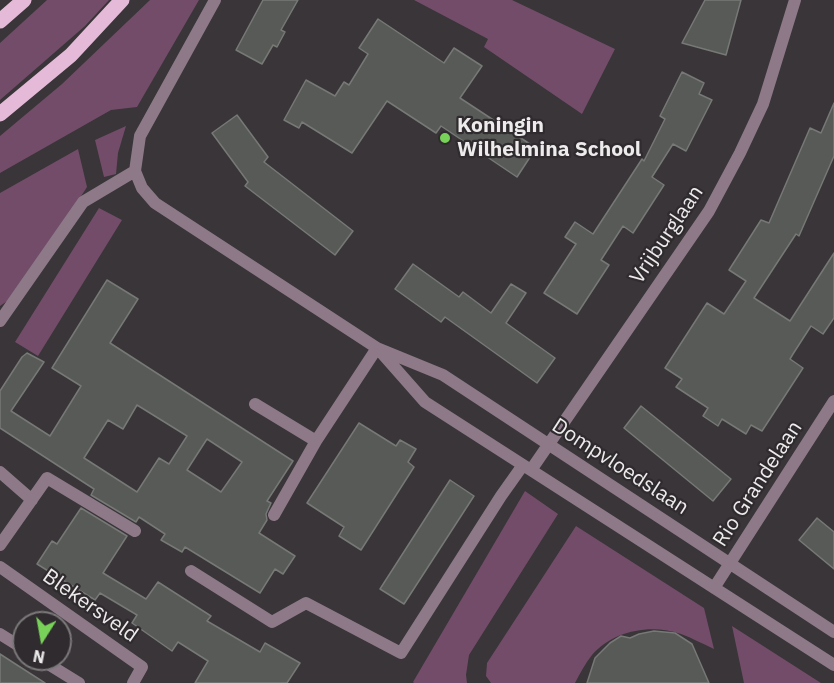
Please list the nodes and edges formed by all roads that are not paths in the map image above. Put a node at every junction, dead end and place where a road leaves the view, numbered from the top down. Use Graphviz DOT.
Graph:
graph roads {
  1 [pos="24,0"];
  2 [pos="122,0"];
  3 [pos="215,0"];
  4 [pos="795,0"];
  5 [pos="0,21"];
  6 [pos="0,114"];
  7 [pos="135,171"];
  8 [pos="0,321"];
  9 [pos="377,348"];
  10 [pos="834,401"];
  11 [pos="255,404"];
  12 [pos="316,441"];
  13 [pos="548,444"];
  14 [pos="527,468"];
  15 [pos="0,472"];
  16 [pos="32,500"];
  17 [pos="274,515"];
  18 [pos="135,531"];
  19 [pos="0,545"];
  20 [pos="730,563"];
  21 [pos="0,567"];
  22 [pos="190,571"];
  23 [pos="714,588"];
  24 [pos="834,632"];
  25 [pos="834,665"];
  26 [pos="60,671"];
  27 [pos="79,683"];
  28 [pos="133,683"];
  1 -- 5 [label="main road"];
  2 -- 6 [label="main road"];
  3 -- 7 [label="street"];
  4 -- 13 [label="street, Vrijburglaan"];
  7 -- 8 [label="street"];
  7 -- 9 [label="street, Dompvloedslaan"];
  9 -- 12 [label="street"];
  9 -- 13 [label="street, Dompvloedslaan"];
  9 -- 14 [label="street, Dompvloedslaan"];
  10 -- 20 [label="street, Rio Grandelaan"];
  11 -- 12 [label="street"];
  12 -- 17 [label="street"];
  13 -- 14 [label="street, Vrijburglaan"];
  13 -- 20 [label="street, Dompvloedslaan"];
  14 -- 22 [label="street"];
  14 -- 23 [label="street, Dompvloedslaan"];
  15 -- 16 [label="street"];
  16 -- 18 [label="street"];
  16 -- 19 [label="street"];
  20 -- 23 [label="street, Rio Grandelaan"];
  20 -- 24 [label="street, Dompvloedslaan"];
  21 -- 28 [label="street, Blekersveld"];
  23 -- 25 [label="street, Dompvloedslaan"];
  26 -- 27 [label="street"];
}
